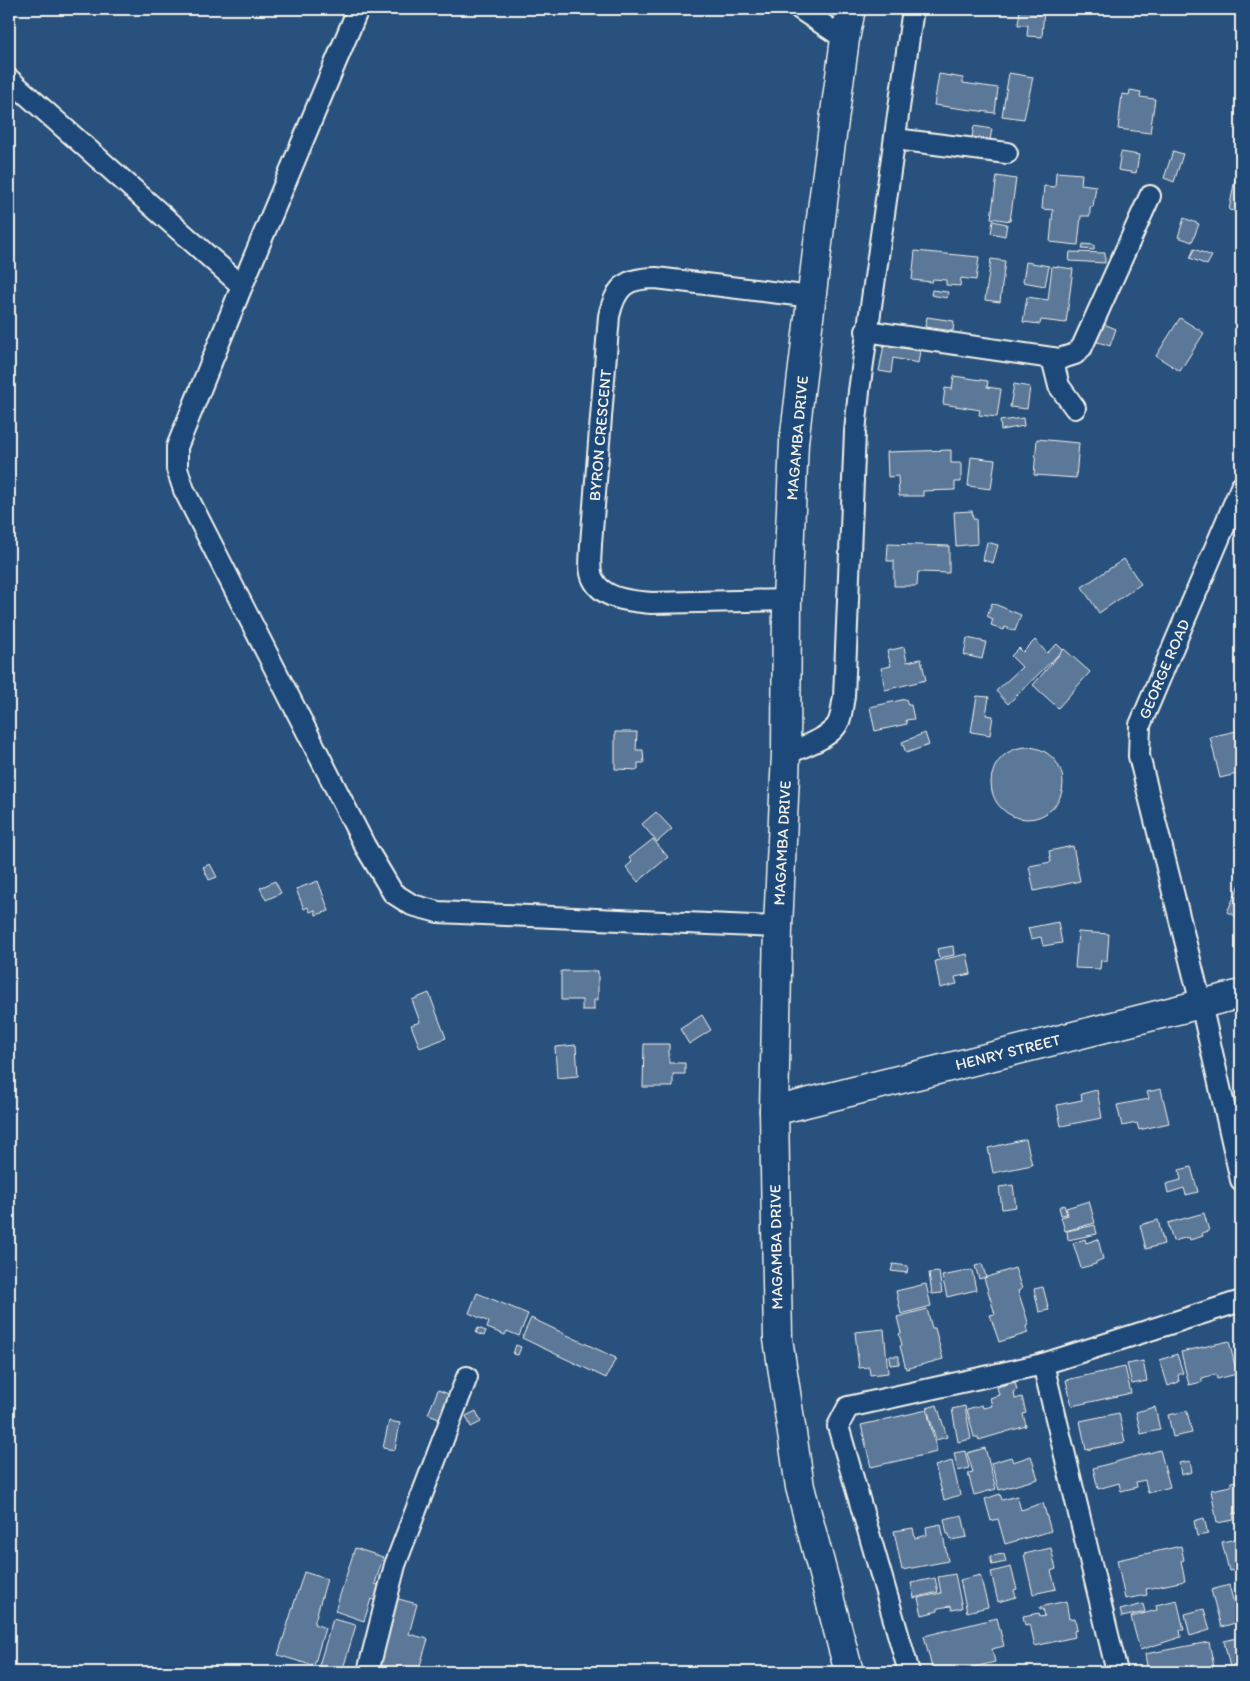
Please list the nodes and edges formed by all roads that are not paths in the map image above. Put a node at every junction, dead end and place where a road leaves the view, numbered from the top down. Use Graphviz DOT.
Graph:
graph roads {
  1 [pos="358,9"];
  2 [pos="800,9"];
  3 [pos="851,9"];
  4 [pos="913,9"];
  5 [pos="845,39"];
  6 [pos="9,79"];
  7 [pos="895,140"];
  8 [pos="1007,153"];
  9 [pos="1150,196"];
  10 [pos="242,286"];
  11 [pos="812,297"];
  12 [pos="866,331"];
  13 [pos="1052,358"];
  14 [pos="1075,408"];
  15 [pos="1241,487"];
  16 [pos="787,600"];
  17 [pos="786,754"];
  18 [pos="778,927"];
  19 [pos="1241,994"];
  20 [pos="1201,1004"];
  21 [pos="774,1111"];
  22 [pos="1241,1180"];
  23 [pos="1241,1302"];
  24 [pos="1044,1364"];
  25 [pos="467,1377"];
  26 [pos="368,1672"];
  27 [pos="849,1672"];
  28 [pos="909,1672"];
  29 [pos="1117,1672"];
  1 -- 10 [label="street"];
  2 -- 5 [label="street"];
  3 -- 5 [label="street, MAGAMBA DRIVE"];
  4 -- 7 [label="street"];
  5 -- 11 [label="street, MAGAMBA DRIVE"];
  6 -- 10 [label="street"];
  7 -- 8 [label="street"];
  7 -- 12 [label="street"];
  9 -- 13 [label="street"];
  10 -- 18 [label="street"];
  11 -- 16 [label="street, MAGAMBA DRIVE"];
  11 -- 16 [label="street, BYRON CRESCENT"];
  12 -- 13 [label="street"];
  12 -- 17 [label="street"];
  13 -- 14 [label="street"];
  15 -- 20 [label="street, GEORGE ROAD"];
  16 -- 17 [label="street, MAGAMBA DRIVE"];
  17 -- 18 [label="street, MAGAMBA DRIVE"];
  18 -- 21 [label="street, MAGAMBA DRIVE"];
  19 -- 20 [label="street, HENRY STREET"];
  20 -- 21 [label="street, HENRY STREET"];
  20 -- 22 [label="street, GEORGE ROAD"];
  21 -- 27 [label="street, MAGAMBA DRIVE"];
  23 -- 24 [label="street"];
  24 -- 28 [label="street"];
  24 -- 29 [label="street"];
  25 -- 26 [label="street"];
}
